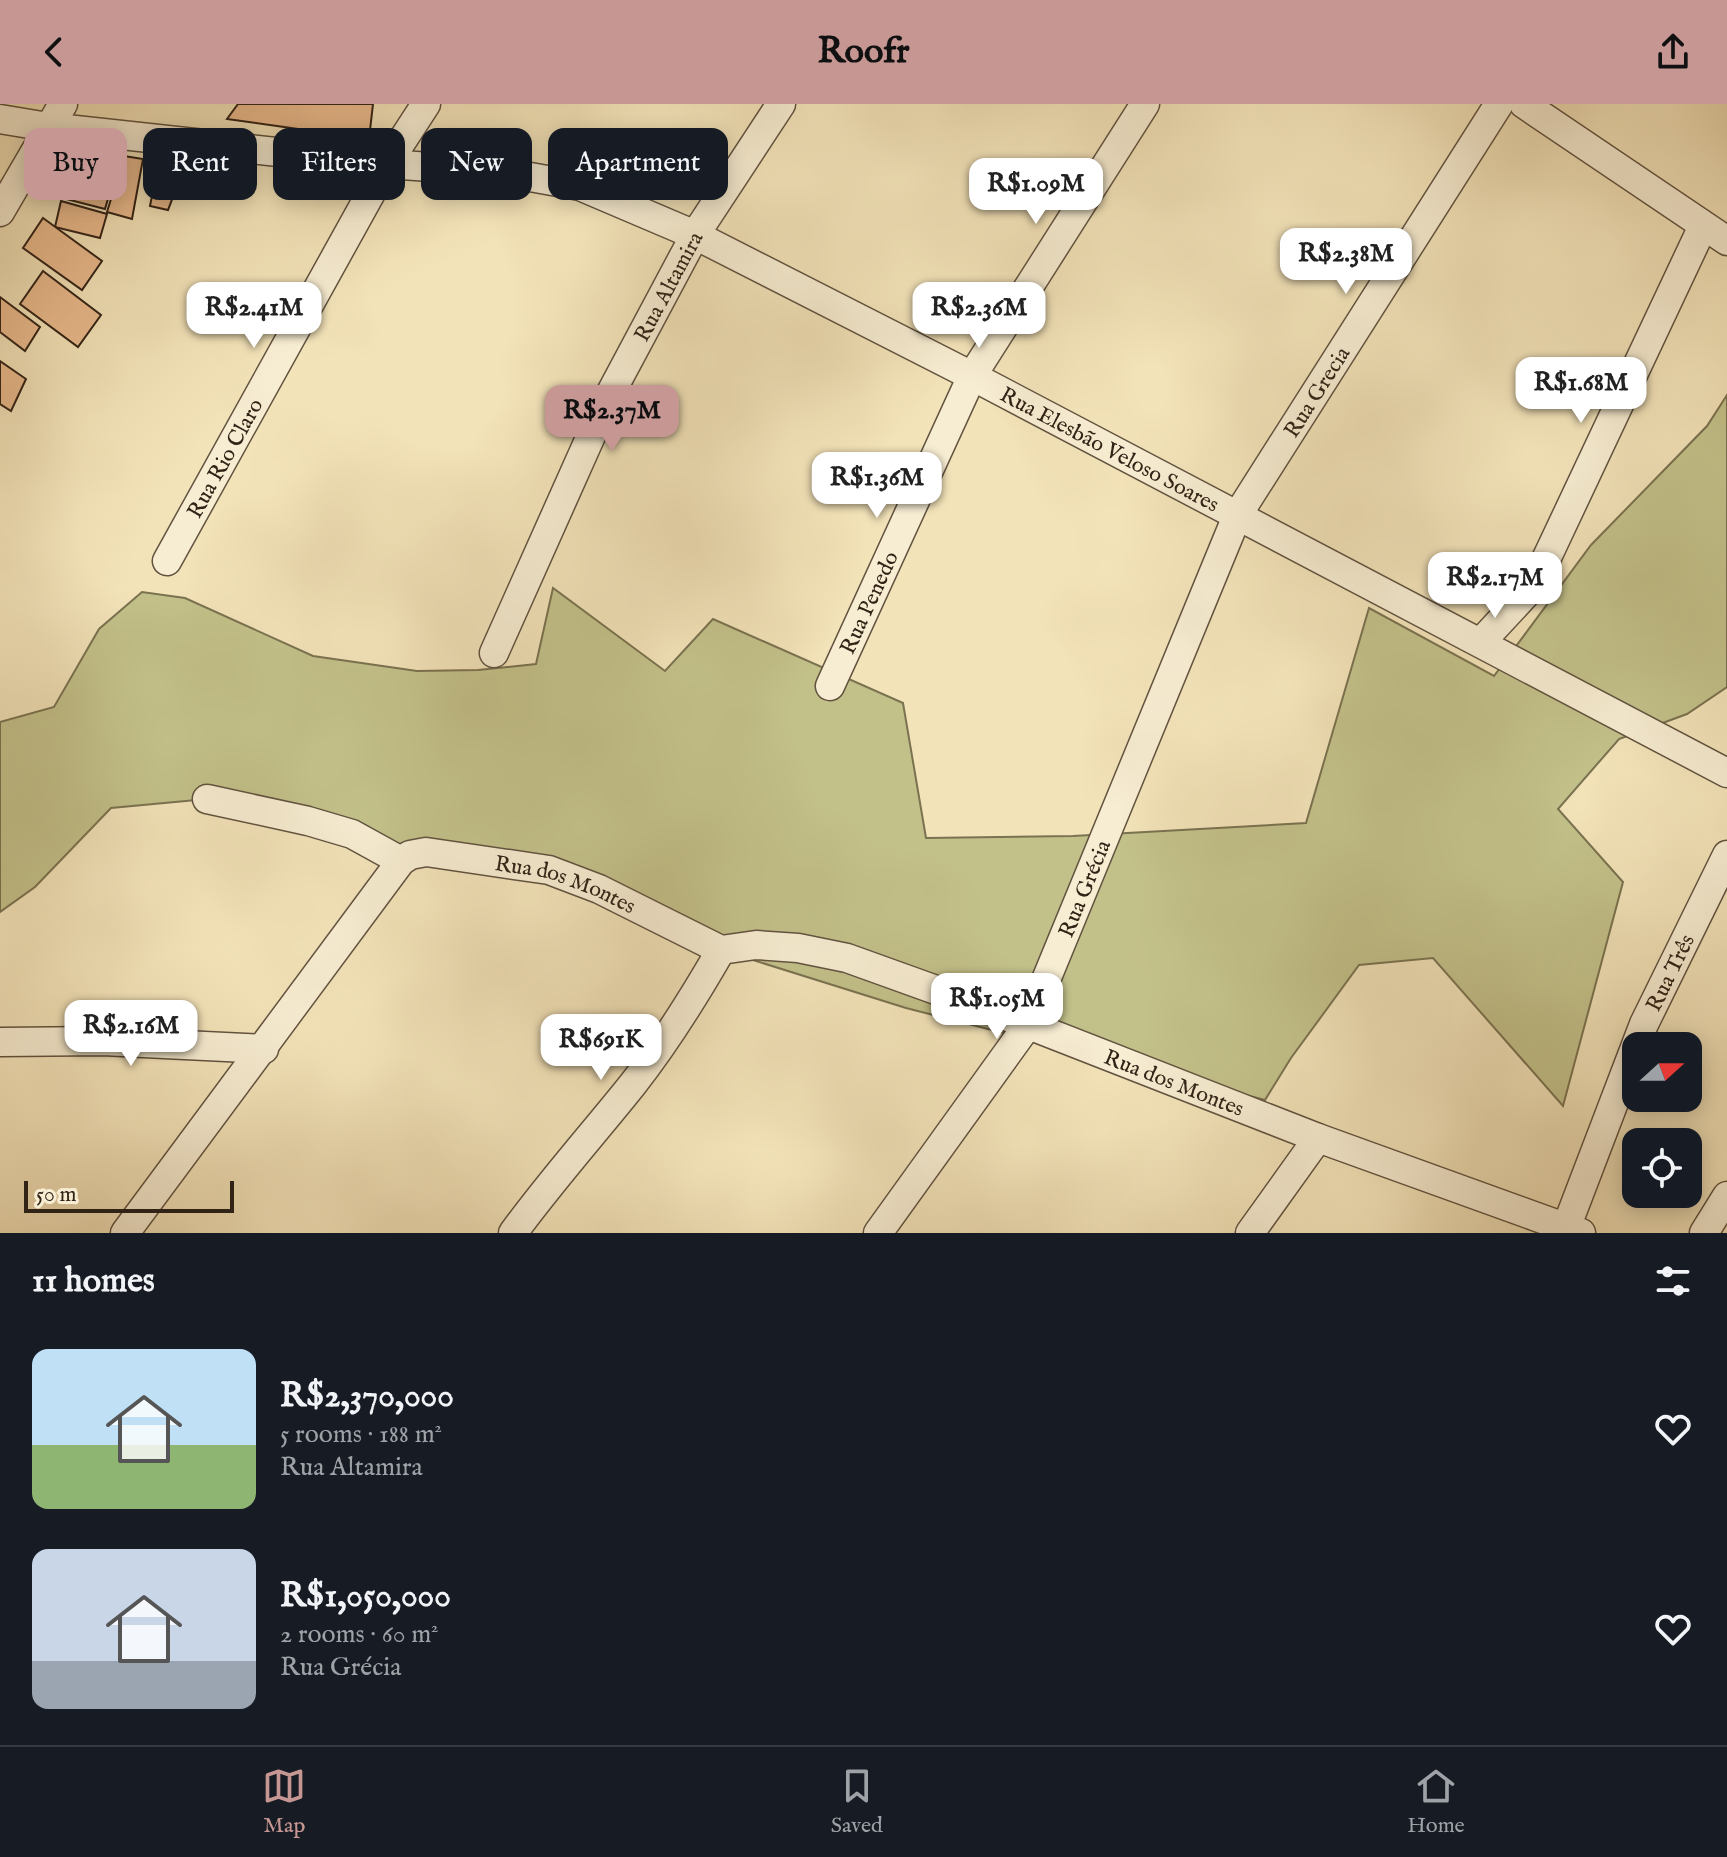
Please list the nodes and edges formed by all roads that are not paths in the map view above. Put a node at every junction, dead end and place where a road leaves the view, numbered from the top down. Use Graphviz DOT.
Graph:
graph roads {
  1 [pos="426,104"];
  2 [pos="781,104"];
  3 [pos="1145,104"];
  4 [pos="1499,104"];
  5 [pos="1524,104"];
  6 [pos="56,116"];
  7 [pos="0,119"];
  8 [pos="405,136"];
  9 [pos="273,147"];
  10 [pos="405,165"];
  11 [pos="367,200"];
  12 [pos="0,212"];
  13 [pos="1715,233"];
  14 [pos="695,235"];
  15 [pos="972,376"];
  16 [pos="1237,516"];
  17 [pos="167,561"];
  18 [pos="1481,642"];
  19 [pos="494,653"];
  20 [pos="830,686"];
  21 [pos="1727,773"];
  22 [pos="207,799"];
  23 [pos="1727,855"];
  24 [pos="401,861"];
  25 [pos="721,950"];
  26 [pos="1027,1026"];
  27 [pos="0,1042"];
  28 [pos="264,1049"];
  29 [pos="1318,1138"];
  30 [pos="1727,1196"];
  31 [pos="1574,1230"];
  32 [pos="125,1233"];
  33 [pos="513,1233"];
  34 [pos="878,1233"];
  35 [pos="1250,1233"];
  36 [pos="1704,1233"];
  1 -- 8 [label="street, Rua Rio Claro"];
  2 -- 14 [label="street, Rua Altamira"];
  3 -- 15 [label="street, Rua Penedo"];
  4 -- 16 [label="street, Rua Grecia"];
  5 -- 13 [label="street"];
  6 -- 7 [label="street, Rua Elesbão Veloso Soares"];
  6 -- 9 [label="street, Rua Elesbão Veloso Soares"];
  6 -- 12 [label="street"];
  10 -- 14 [label="street, Rua Elesbão Veloso Soares"];
  11 -- 17 [label="street, Rua Rio Claro"];
  13 -- 18 [label="street"];
  14 -- 15 [label="street, Rua Elesbão Veloso Soares"];
  14 -- 19 [label="street, Rua Altamira"];
  15 -- 16 [label="street, Rua Elesbão Veloso Soares"];
  15 -- 20 [label="street, Rua Penedo"];
  16 -- 18 [label="street, Rua Elesbão Veloso Soares"];
  16 -- 26 [label="street, Rua Grécia"];
  18 -- 21 [label="street, Rua Elesbão Veloso Soares"];
  22 -- 24 [label="street"];
  23 -- 31 [label="street, Rua Três"];
  24 -- 25 [label="street, Rua dos Montes"];
  24 -- 28 [label="street"];
  25 -- 26 [label="street, Rua dos Montes"];
  25 -- 33 [label="street"];
  26 -- 29 [label="street, Rua dos Montes"];
  26 -- 34 [label="street, Rua Grécia"];
  27 -- 28 [label="street"];
  28 -- 32 [label="street"];
  29 -- 31 [label="street, Rua dos Montes"];
  29 -- 35 [label="street"];
  30 -- 36 [label="street"];
}
